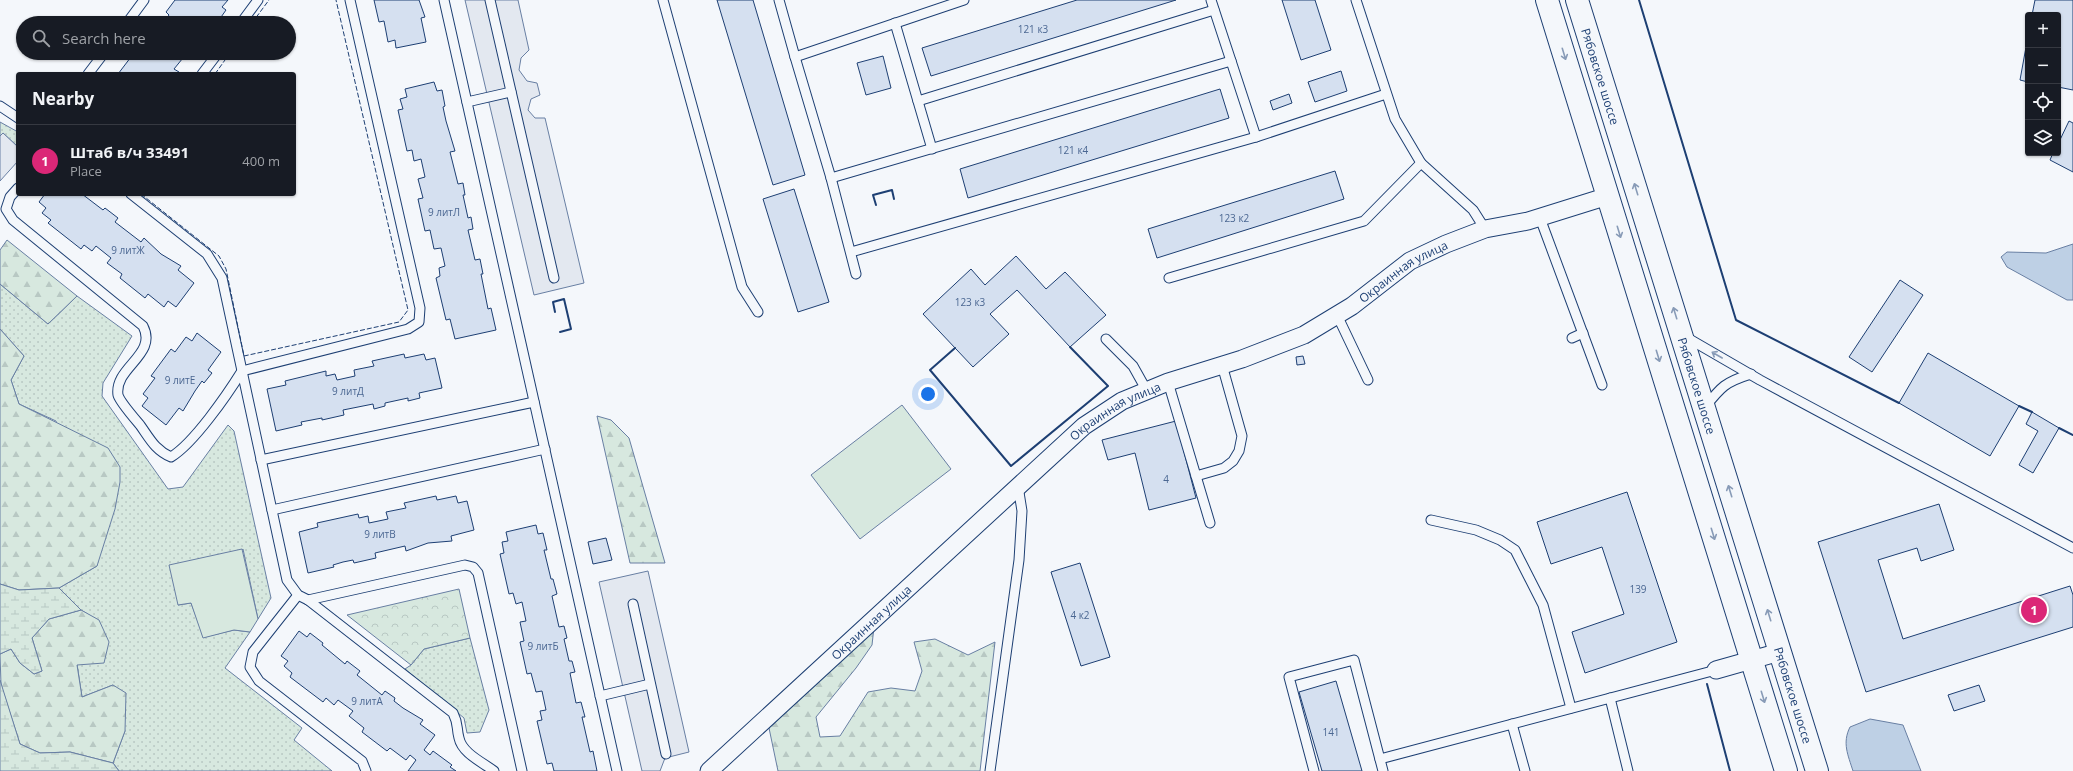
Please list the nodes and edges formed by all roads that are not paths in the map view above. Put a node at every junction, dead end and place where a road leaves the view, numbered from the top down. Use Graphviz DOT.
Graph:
graph roads {
  1 [pos="144,0"];
  2 [pos="258,0"];
  3 [pos="350,0"];
  4 [pos="444,0"];
  5 [pos="490,0"];
  6 [pos="663,0"];
  7 [pos="779,0"];
  8 [pos="964,0"];
  9 [pos="1211,0"];
  10 [pos="1356,0"];
  11 [pos="1547,0"];
  12 [pos="1577,0"];
  13 [pos="1214,10"];
  14 [pos="132,16"];
  15 [pos="246,16"];
  16 [pos="895,23"];
  17 [pos="795,57"];
  18 [pos="99,60"];
  19 [pos="213,60"];
  20 [pos="1231,61"];
  21 [pos="90,72"];
  22 [pos="204,72"];
  23 [pos="511,92"];
  24 [pos="1386,94"];
  25 [pos="918,101"];
  26 [pos="467,102"];
  27 [pos="0,106"];
  28 [pos="16,117"];
  29 [pos="1256,137"];
  30 [pos="932,149"];
  31 [pos="1421,162"];
  32 [pos="831,178"];
  33 [pos="16,190"];
  34 [pos="134,196"];
  35 [pos="1608,196"];
  36 [pos="1540,218"];
  37 [pos="1485,229"];
  38 [pos="851,252"];
  39 [pos="856,274"];
  40 [pos="554,278"];
  41 [pos="1169,278"];
  42 [pos="758,312"];
  43 [pos="1337,315"];
  44 [pos="1583,333"];
  45 [pos="1681,334"];
  46 [pos="1572,338"];
  47 [pos="1106,339"];
  48 [pos="1222,365"];
  49 [pos="242,371"];
  50 [pos="1751,374"];
  51 [pos="1368,380"];
  52 [pos="1168,382"];
  53 [pos="1602,385"];
  54 [pos="1147,391"];
  55 [pos="534,402"];
  56 [pos="1704,407"];
  57 [pos="545,449"];
  58 [pos="261,460"];
  59 [pos="1196,476"];
  60 [pos="1018,486"];
  61 [pos="272,510"];
  62 [pos="1431,520"];
  63 [pos="1210,523"];
  64 [pos="2073,548"];
  65 [pos="298,595"];
  66 [pos="308,600"];
  67 [pos="633,604"];
  68 [pos="1780,652"];
  69 [pos="1752,660"];
  70 [pos="1716,670"];
  71 [pos="650,684"];
  72 [pos="600,696"];
  73 [pos="1610,698"];
  74 [pos="1571,708"];
  75 [pos="1512,724"];
  76 [pos="666,754"];
  77 [pos="1380,759"];
  78 [pos="366,771"];
  79 [pos="494,771"];
  80 [pos="522,771"];
  81 [pos="617,771"];
  82 [pos="709,771"];
  83 [pos="990,771"];
  84 [pos="1314,771"];
  85 [pos="1383,771"];
  86 [pos="1525,771"];
  87 [pos="1628,771"];
  88 [pos="1786,771"];
  89 [pos="1817,771"];
  1 -- 14 [label="lane"];
  2 -- 15 [label="lane"];
  3 -- 49 [label="lane"];
  4 -- 26 [label="lane"];
  5 -- 23 [label="lane"];
  6 -- 42 [label="lane"];
  7 -- 17 [label="lane"];
  8 -- 16 [label="lane"];
  9 -- 13 [label="lane"];
  10 -- 24 [label="lane"];
  11 -- 35 [label="main road, one-way"];
  45 -- 12 [label="main road, Рябовское шоссе, one-way"];
  13 -- 20 [label="lane"];
  13 -- 25 [label="lane"];
  16 -- 17 [label="lane"];
  16 -- 25 [label="lane"];
  17 -- 32 [label="lane"];
  18 -- 21 [label="lane"];
  19 -- 22 [label="lane"];
  20 -- 29 [label="lane"];
  20 -- 30 [label="lane"];
  23 -- 26 [label="lane"];
  23 -- 40 [label="lane"];
  24 -- 29 [label="lane"];
  24 -- 31 [label="lane"];
  25 -- 30 [label="lane"];
  26 -- 55 [label="lane"];
  27 -- 28 [label="lane"];
  29 -- 38 [label="lane"];
  30 -- 32 [label="lane"];
  31 -- 37 [label="lane"];
  31 -- 41 [label="lane"];
  32 -- 38 [label="lane"];
  33 -- 49 [label="lane"];
  34 -- 49 [label="lane"];
  35 -- 36 [label="street, Окраинная улица"];
  35 -- 69 [label="main road, one-way"];
  36 -- 37 [label="street, Окраинная улица"];
  36 -- 44 [label="lane"];
  37 -- 43 [label="street, Окраинная улица"];
  38 -- 39 [label="lane"];
  43 -- 48 [label="street, Окраинная улица"];
  43 -- 51 [label="lane"];
  44 -- 46 [label="lane"];
  44 -- 53 [label="lane"];
  50 -- 45 [label="lane, one-way"];
  45 -- 56 [label="main road, Рябовское шоссе"];
  47 -- 54 [label="lane"];
  48 -- 52 [label="street, Окраинная улица"];
  48 -- 59 [label="lane"];
  49 -- 58 [label="lane"];
  50 -- 56 [label="lane"];
  50 -- 64 [label="lane"];
  52 -- 54 [label="street, Окраинная улица"];
  52 -- 59 [label="lane"];
  54 -- 60 [label="street, Окраинная улица"];
  55 -- 57 [label="lane"];
  55 -- 58 [label="lane"];
  68 -- 56 [label="main road, Рябовское шоссе, one-way"];
  57 -- 61 [label="lane"];
  57 -- 72 [label="lane"];
  58 -- 61 [label="lane"];
  59 -- 63 [label="lane"];
  60 -- 82 [label="street, Окраинная улица"];
  60 -- 83 [label="lane"];
  61 -- 65 [label="lane"];
  62 -- 74 [label="lane"];
  65 -- 66 [label="lane"];
  65 -- 78 [label="lane"];
  66 -- 79 [label="lane"];
  66 -- 80 [label="lane"];
  67 -- 71 [label="lane"];
  68 -- 69 [label="street"];
  68 -- 89 [label="main road, Рябовское шоссе"];
  69 -- 70 [label="street"];
  69 -- 88 [label="main road, one-way"];
  70 -- 73 [label="lane"];
  71 -- 72 [label="lane"];
  71 -- 76 [label="lane"];
  72 -- 81 [label="lane"];
  73 -- 74 [label="lane"];
  73 -- 87 [label="lane"];
  74 -- 75 [label="lane"];
  75 -- 77 [label="lane"];
  75 -- 86 [label="lane"];
  77 -- 84 [label="lane"];
  77 -- 85 [label="lane"];
}
